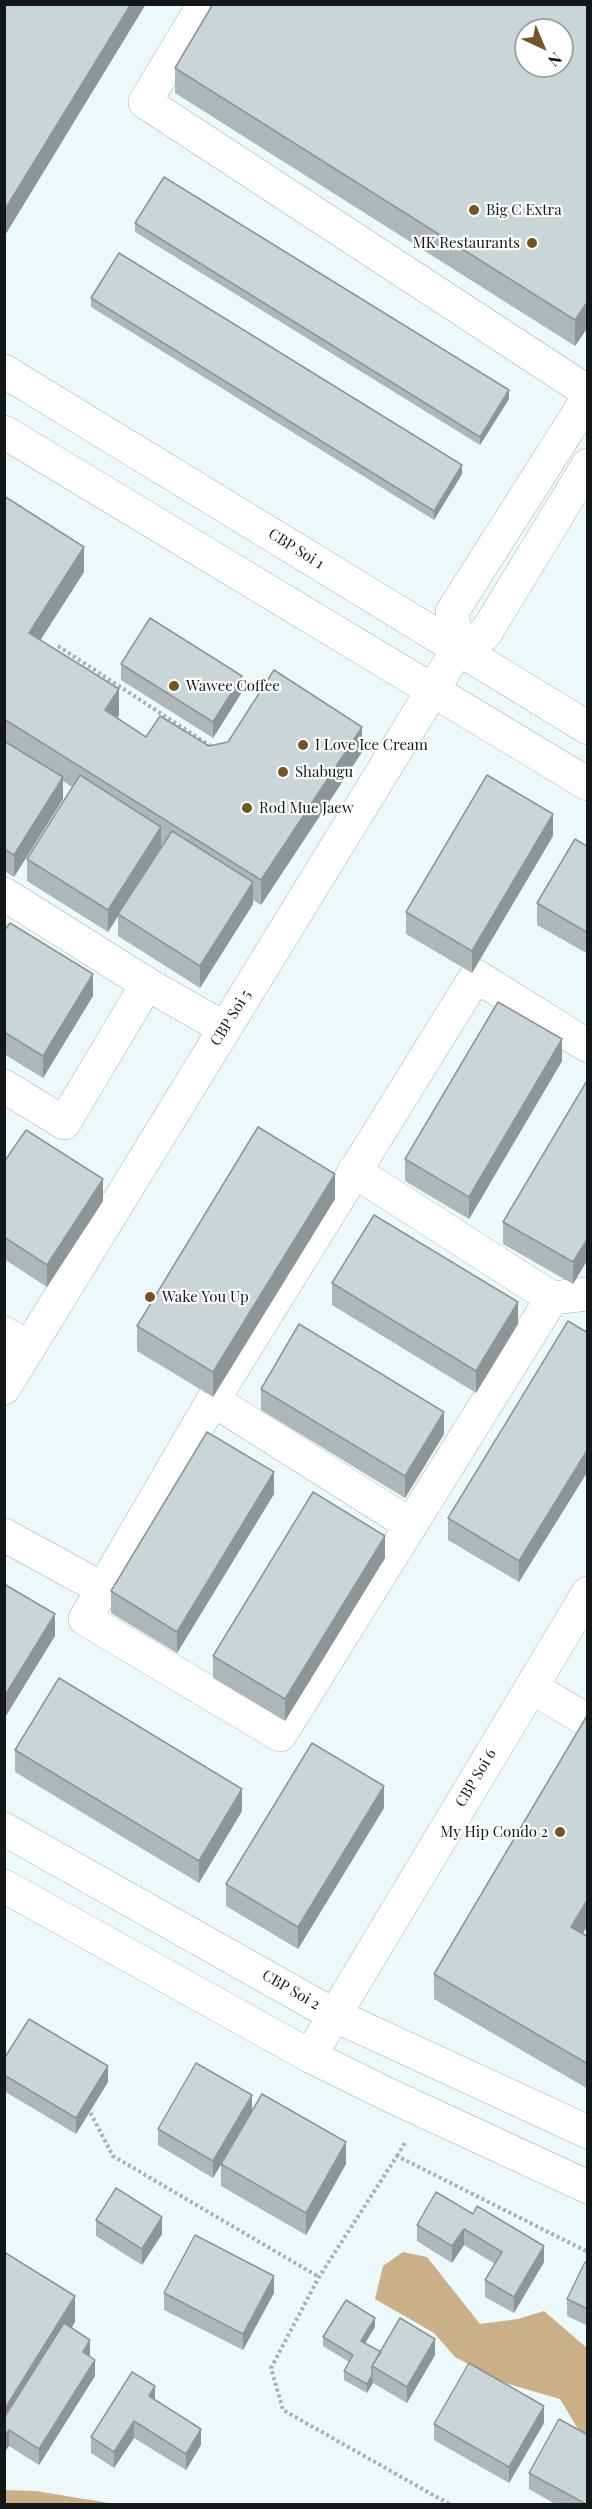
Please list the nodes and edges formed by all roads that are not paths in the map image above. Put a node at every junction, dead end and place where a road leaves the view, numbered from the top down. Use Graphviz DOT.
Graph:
graph roads {
  1 [pos="204,4"];
  2 [pos="4,371"];
  3 [pos="588,392"];
  4 [pos="588,398"];
  5 [pos="4,432"];
  6 [pos="588,465"];
  7 [pos="458,649"];
  8 [pos="433,691"];
  9 [pos="588,728"];
  10 [pos="588,784"];
  11 [pos="4,894"];
  12 [pos="147,984"];
  13 [pos="224,1028"];
  14 [pos="588,1046"];
  15 [pos="4,1086"];
  16 [pos="354,1171"];
  17 [pos="588,1294"];
  18 [pos="552,1298"];
  19 [pos="17,1341"];
  20 [pos="4,1388"];
  21 [pos="213,1400"];
  22 [pos="411,1524"];
  23 [pos="4,1535"];
  24 [pos="103,1589"];
  25 [pos="588,1593"];
  26 [pos="531,1687"];
  27 [pos="588,1722"];
  28 [pos="4,1829"];
  29 [pos="4,1886"];
  30 [pos="334,2016"];
  31 [pos="310,2056"];
  32 [pos="588,2132"];
  33 [pos="588,2187"];
  1 -- 3 [label="street"];
  2 -- 7 [label="street, CBP Soi 1"];
  4 -- 7 [label="street"];
  5 -- 8 [label="street"];
  6 -- 7 [label="street"];
  7 -- 8 [label="street, CBP Soi 5"];
  7 -- 9 [label="street, CBP Soi 1"];
  8 -- 10 [label="street"];
  8 -- 13 [label="street, CBP Soi 5"];
  11 -- 12 [label="street"];
  12 -- 13 [label="street"];
  12 -- 15 [label="street"];
  13 -- 19 [label="street, CBP Soi 5"];
  14 -- 16 [label="street"];
  16 -- 18 [label="street"];
  16 -- 21 [label="street"];
  17 -- 18 [label="street"];
  18 -- 22 [label="street"];
  19 -- 20 [label="street, CBP Soi 5"];
  21 -- 22 [label="street"];
  21 -- 24 [label="street"];
  22 -- 24 [label="street"];
  23 -- 24 [label="street"];
  25 -- 26 [label="street, CBP Soi 6"];
  26 -- 27 [label="street"];
  26 -- 30 [label="street, CBP Soi 6"];
  28 -- 30 [label="street, CBP Soi 2"];
  29 -- 31 [label="street"];
  30 -- 31 [label="street, CBP Soi 6"];
  30 -- 32 [label="street, CBP Soi 2"];
  31 -- 33 [label="street"];
}
